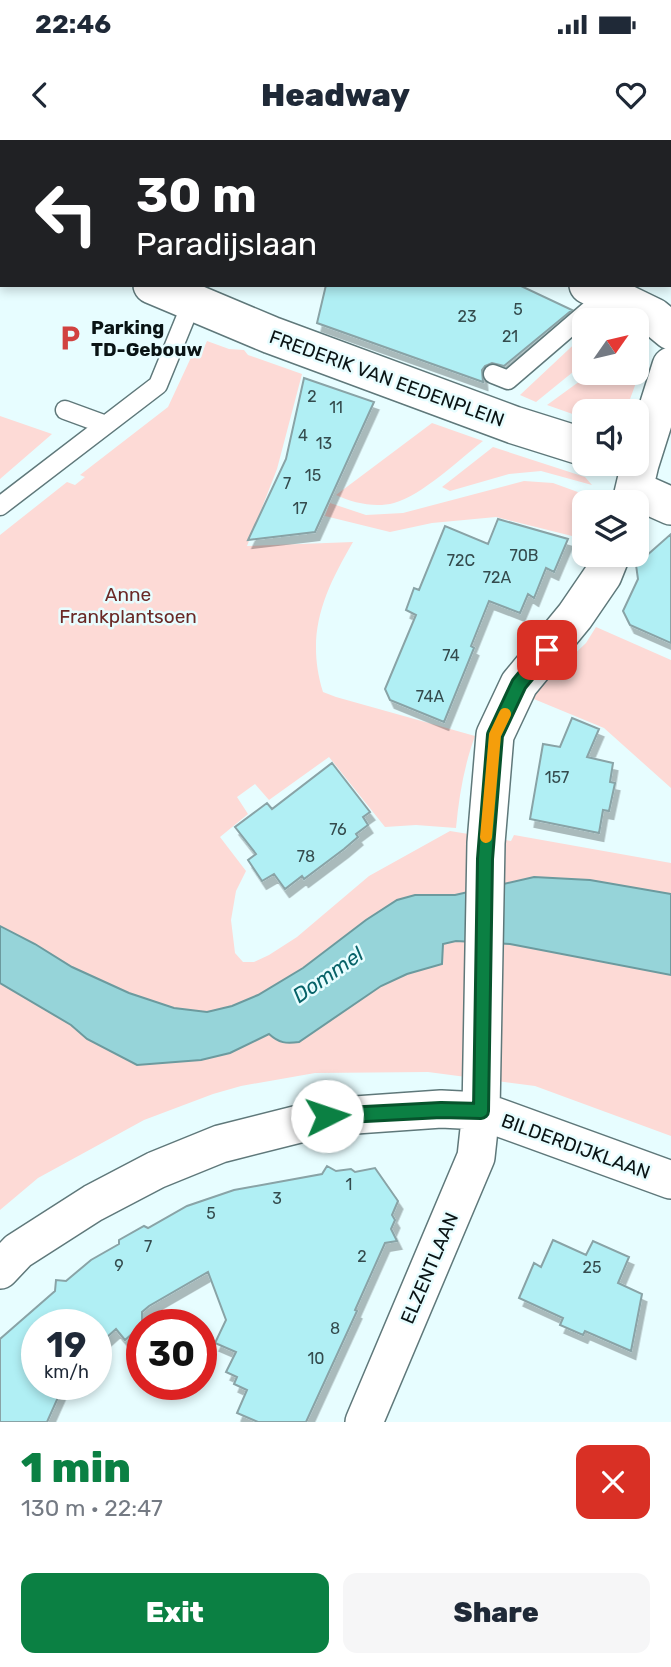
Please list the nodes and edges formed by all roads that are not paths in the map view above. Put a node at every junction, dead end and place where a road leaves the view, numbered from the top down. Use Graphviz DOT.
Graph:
graph roads {
  1 [pos="162,287"];
  2 [pos="598,290"];
  3 [pos="195,294"];
  4 [pos="671,331"];
  5 [pos="671,366"];
  6 [pos="493,374"];
  7 [pos="65,410"];
  8 [pos="106,425"];
  9 [pos="572,443"];
  10 [pos="636,480"];
  11 [pos="0,506"];
  12 [pos="671,506"];
  13 [pos="606,567"];
  14 [pos="481,1111"];
  15 [pos="671,1181"];
  16 [pos="0,1269"];
  17 [pos="364,1422"];
  1 -- 3 [label="street, FREDERIK VAN EEDENPLEIN"];
  2 -- 4 [label="street"];
  2 -- 6 [label="lane"];
  3 -- 8 [label="lane"];
  3 -- 9 [label="street, FREDERIK VAN EEDENPLEIN"];
  5 -- 10 [label="street"];
  7 -- 8 [label="lane"];
  8 -- 11 [label="lane"];
  10 -- 12 [label="street"];
  13 -- 14 [label="street, ELZENTLAAN"];
  14 -- 15 [label="street, BILDERDIJKLAAN"];
  14 -- 16 [label="street, BILDERDIJKLAAN"];
  14 -- 17 [label="street, ELZENTLAAN"];
}
